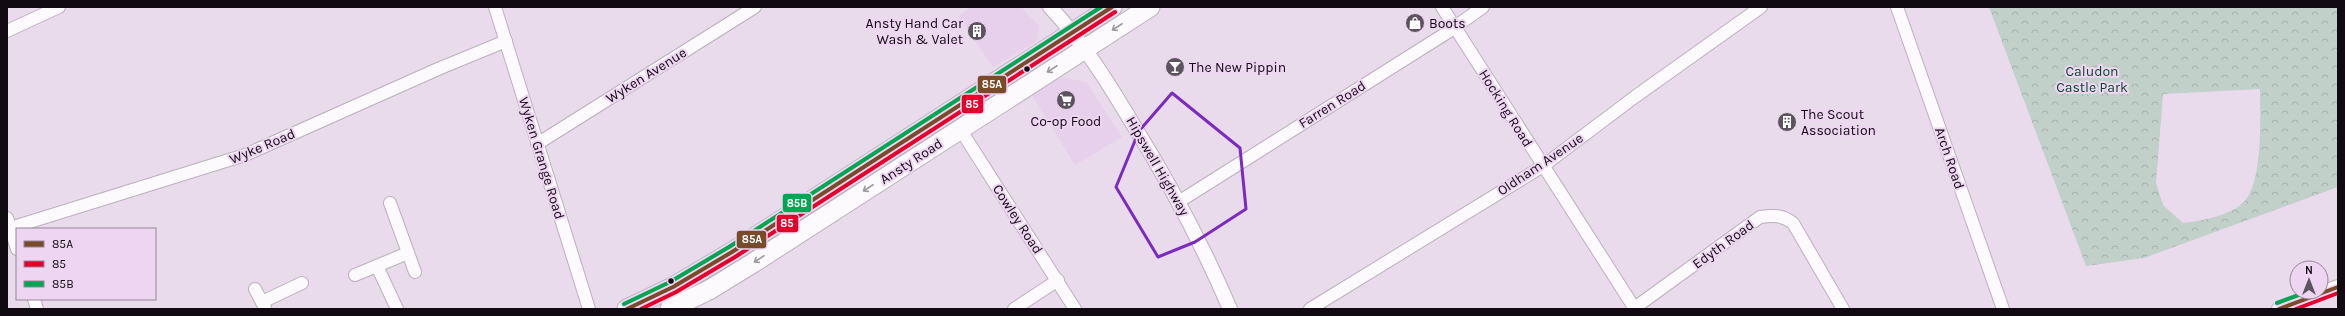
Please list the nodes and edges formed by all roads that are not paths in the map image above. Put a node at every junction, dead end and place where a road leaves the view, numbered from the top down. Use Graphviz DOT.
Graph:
graph roads {
  1 [pos="59,7"];
  2 [pos="495,7"];
  3 [pos="755,7"];
  4 [pos="1050,7"];
  5 [pos="1112,7"];
  6 [pos="1150,7"];
  7 [pos="1442,7"];
  8 [pos="1483,7"];
  9 [pos="1761,7"];
  10 [pos="1897,7"];
  11 [pos="1456,27"];
  12 [pos="7,31"];
  13 [pos="1071,32"];
  14 [pos="506,41"];
  15 [pos="1084,48"];
  16 [pos="960,130"];
  17 [pos="537,144"];
  18 [pos="1543,166"];
  19 [pos="1180,201"];
  20 [pos="390,203"];
  21 [pos="8,225"];
  22 [pos="16,246"];
  23 [pos="408,253"];
  24 [pos="377,266"];
  25 [pos="415,272"];
  26 [pos="355,275"];
  27 [pos="1058,280"];
  28 [pos="302,283"];
  29 [pos="2338,287"];
  30 [pos="255,288"];
  31 [pos="264,306"];
  32 [pos="397,309"];
  33 [pos="589,309"];
  34 [pos="627,309"];
  35 [pos="670,309"];
  36 [pos="1014,309"];
  37 [pos="1075,309"];
  38 [pos="1230,309"];
  39 [pos="1310,309"];
  40 [pos="1634,309"];
  41 [pos="1843,309"];
  42 [pos="2003,309"];
  43 [pos="2279,309"];
  1 -- 12 [label="street"];
  2 -- 14 [label="street, Wyken Grange Road"];
  3 -- 17 [label="street, Wyken Avenue"];
  4 -- 13 [label="street, Hipswell Highway"];
  5 -- 13 [label="highway, Ansty Road"];
  6 -- 15 [label="highway, Ansty Road, one-way"];
  7 -- 11 [label="street, Hocking Road"];
  8 -- 11 [label="street, Farren Road"];
  9 -- 18 [label="street, Oldham Avenue"];
  10 -- 42 [label="street, Arch Road"];
  11 -- 18 [label="street, Hocking Road"];
  11 -- 19 [label="street, Farren Road"];
  13 -- 15 [label="street, Hipswell Highway"];
  13 -- 34 [label="highway, Ansty Road"];
  14 -- 17 [label="street, Wyken Grange Road"];
  14 -- 21 [label="street, Wyke Road"];
  15 -- 16 [label="highway, Ansty Road, one-way"];
  15 -- 19 [label="street, Hipswell Highway"];
  16 -- 27 [label="street, Cowley Road"];
  16 -- 35 [label="highway, Ansty Road, one-way"];
  17 -- 33 [label="street, Wyken Grange Road"];
  18 -- 39 [label="street, Oldham Avenue"];
  18 -- 40 [label="street, Hocking Road"];
  19 -- 38 [label="street, Hipswell Highway"];
  20 -- 23 [label="street"];
  21 -- 22 [label="street"];
  23 -- 24 [label="street"];
  23 -- 25 [label="street"];
  24 -- 26 [label="street"];
  24 -- 32 [label="street"];
  27 -- 36 [label="street"];
  27 -- 37 [label="street, Cowley Road"];
  28 -- 31 [label="street"];
  29 -- 43 [label="street"];
  30 -- 31 [label="street"];
  40 -- 41 [label="street, Edyth Road"];
}
